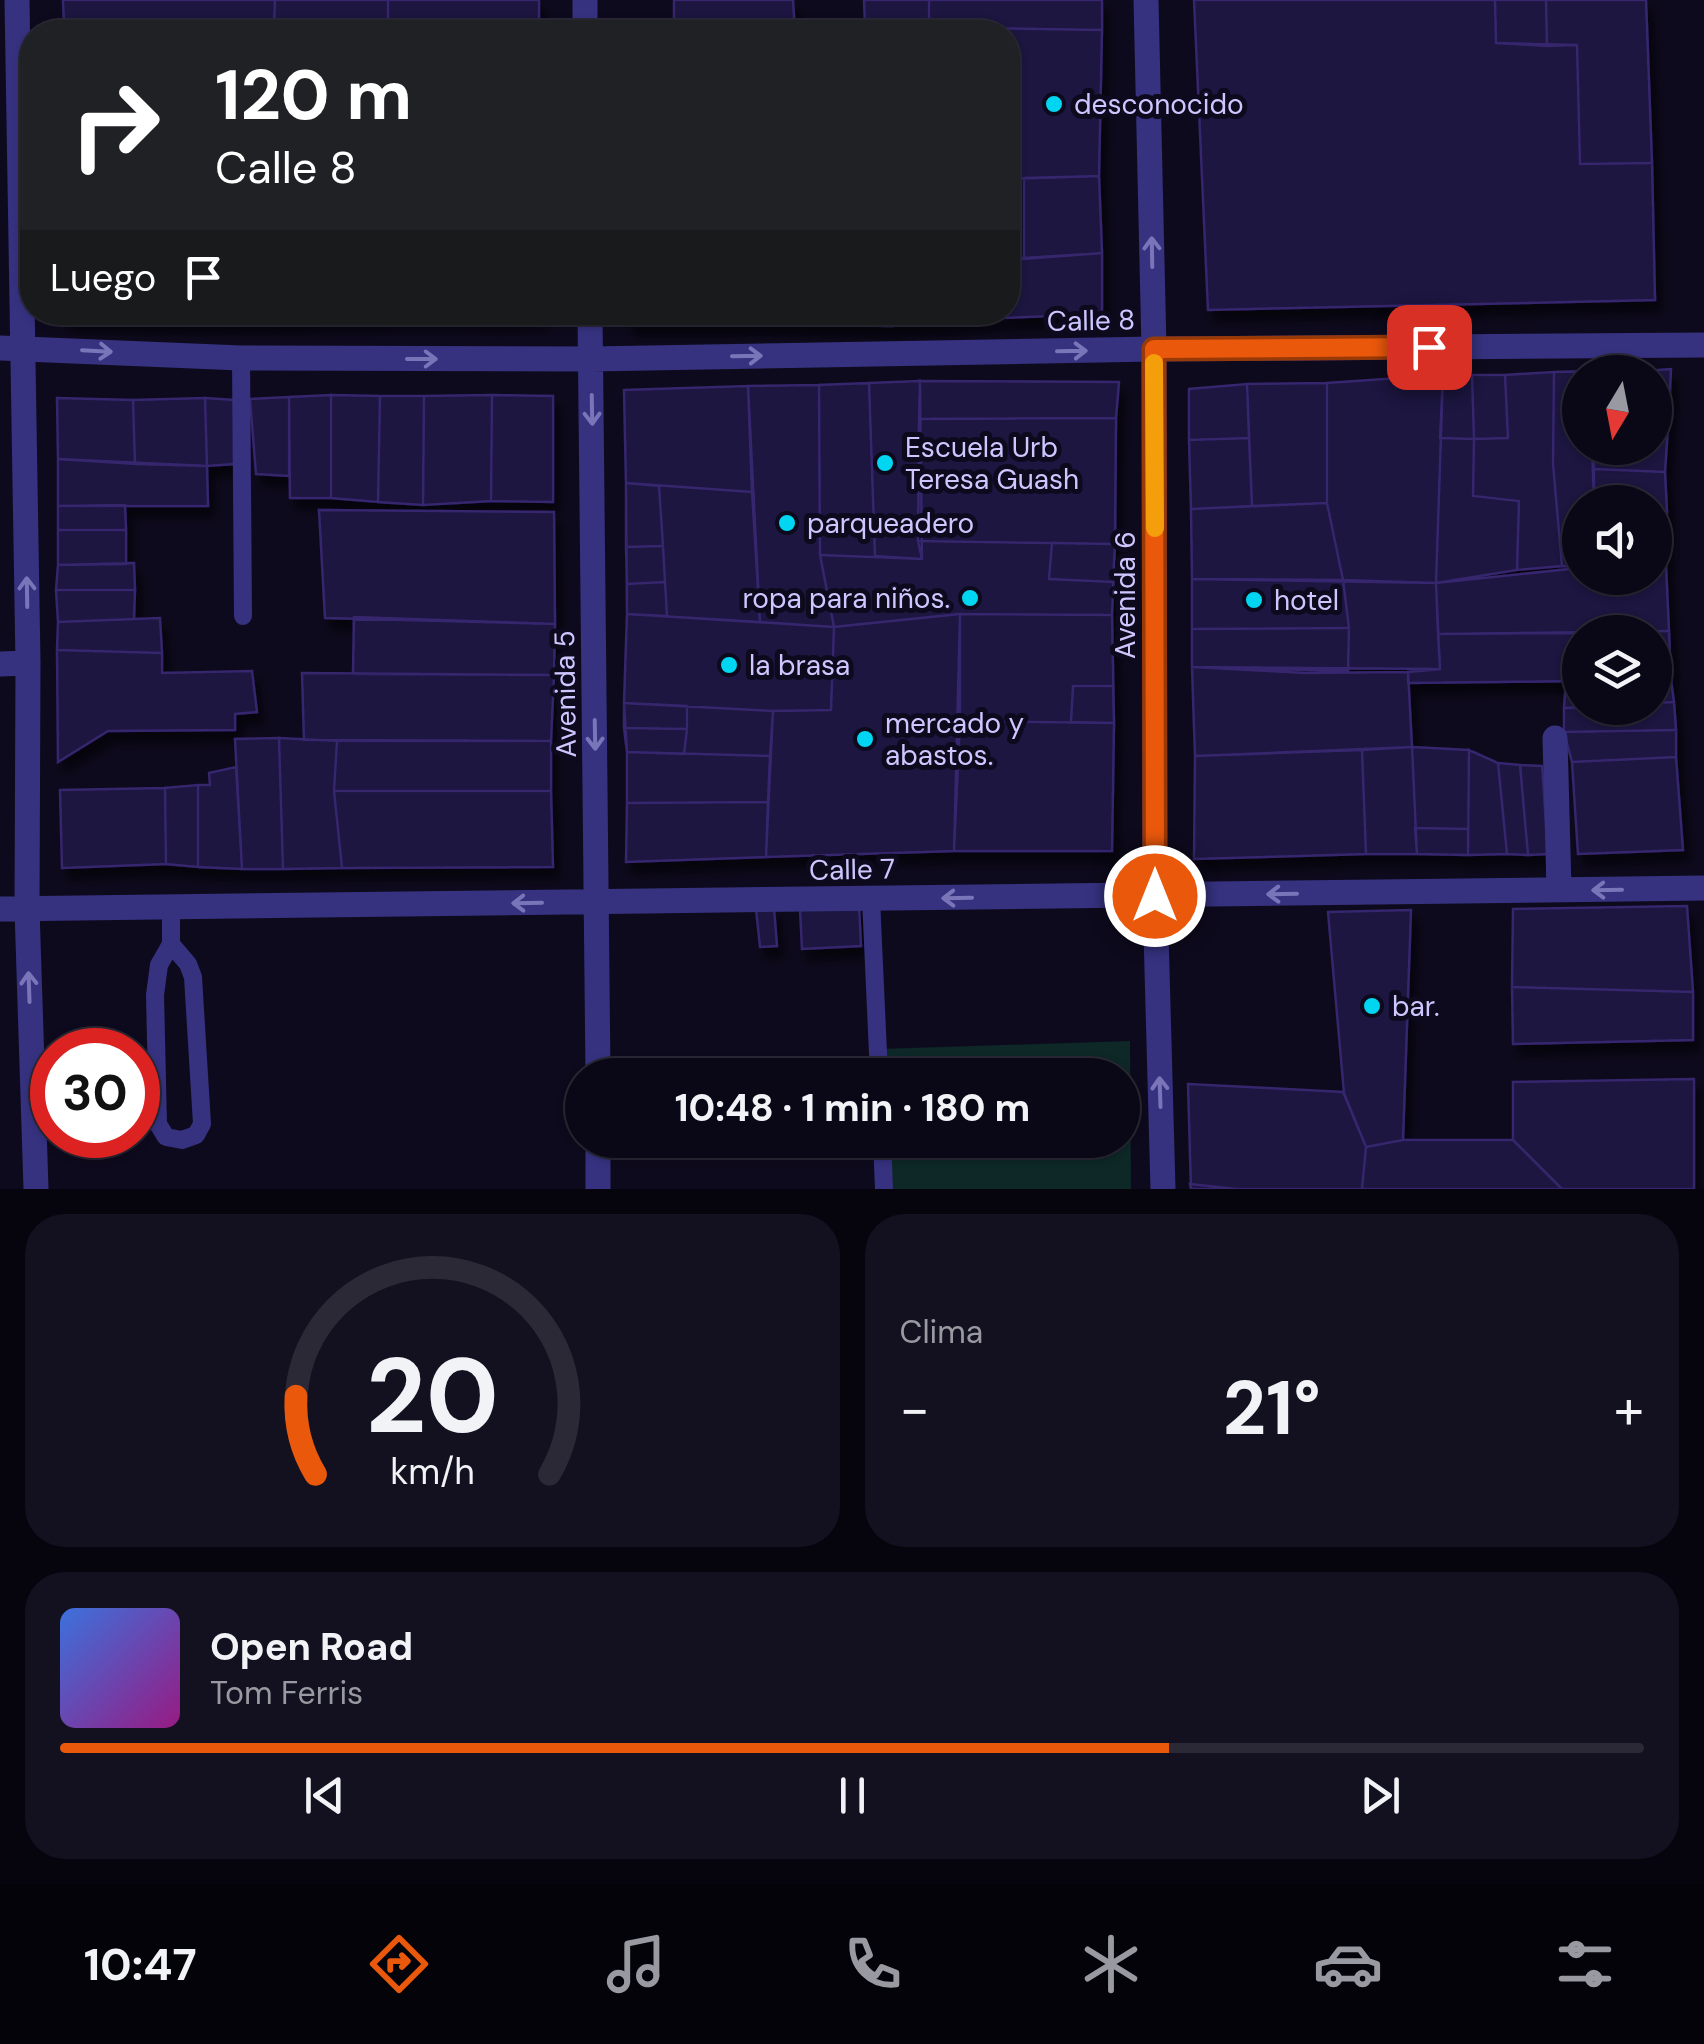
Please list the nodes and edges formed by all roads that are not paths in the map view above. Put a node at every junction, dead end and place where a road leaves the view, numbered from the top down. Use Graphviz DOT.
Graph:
graph roads {
  1 [pos="17,0"];
  2 [pos="1146,0"];
  3 [pos="590,325"];
  4 [pos="1704,345"];
  5 [pos="11,348"];
  6 [pos="1154,349"];
  7 [pos="241,358"];
  8 [pos="591,359"];
  9 [pos="243,616"];
  10 [pos="0,664"];
  11 [pos="28,664"];
  12 [pos="1555,738"];
  13 [pos="1704,888"];
  14 [pos="1559,890"];
  15 [pos="1155,896"];
  16 [pos="871,899"];
  17 [pos="597,902"];
  18 [pos="171,908"];
  19 [pos="0,909"];
  20 [pos="27,909"];
  21 [pos="170,944"];
  22 [pos="598,1058"];
  23 [pos="878,1058"];
  24 [pos="598,1158"];
  25 [pos="883,1158"];
  26 [pos="36,1189"];
  27 [pos="598,1189"];
  28 [pos="884,1189"];
  29 [pos="1163,1189"];
  1 -- 5 [label="street"];
  6 -- 2 [label="street, Avenida 6, one-way"];
  3 -- 8 [label="street, Avenida 5"];
  4 -- 6 [label="street, Calle 8"];
  5 -- 7 [label="street, Calle 8, one-way"];
  11 -- 5 [label="street, one-way"];
  8 -- 6 [label="street, Calle 8, one-way"];
  6 -- 15 [label="street, Avenida 6"];
  7 -- 8 [label="street, Calle 8, one-way"];
  7 -- 9 [label="lane"];
  8 -- 17 [label="street, Avenida 5, one-way"];
  10 -- 11 [label="street"];
  11 -- 20 [label="street"];
  12 -- 14 [label="street"];
  13 -- 14 [label="street, Calle 7, one-way"];
  14 -- 15 [label="street, Calle 7, one-way"];
  15 -- 16 [label="street, Calle 7, one-way"];
  29 -- 15 [label="street, Avenida 6, one-way"];
  16 -- 17 [label="street, Calle 7"];
  16 -- 23 [label="lane"];
  17 -- 18 [label="street, Calle 7, one-way"];
  17 -- 22 [label="street, Avenida 5"];
  18 -- 20 [label="street, Calle 7"];
  18 -- 21 [label="lane"];
  19 -- 20 [label="street, Calle 7"];
  26 -- 20 [label="street, one-way"];
  21 -- 21 [label="lane"];
  24 -- 27 [label="street"];
  25 -- 28 [label="lane"];
}
